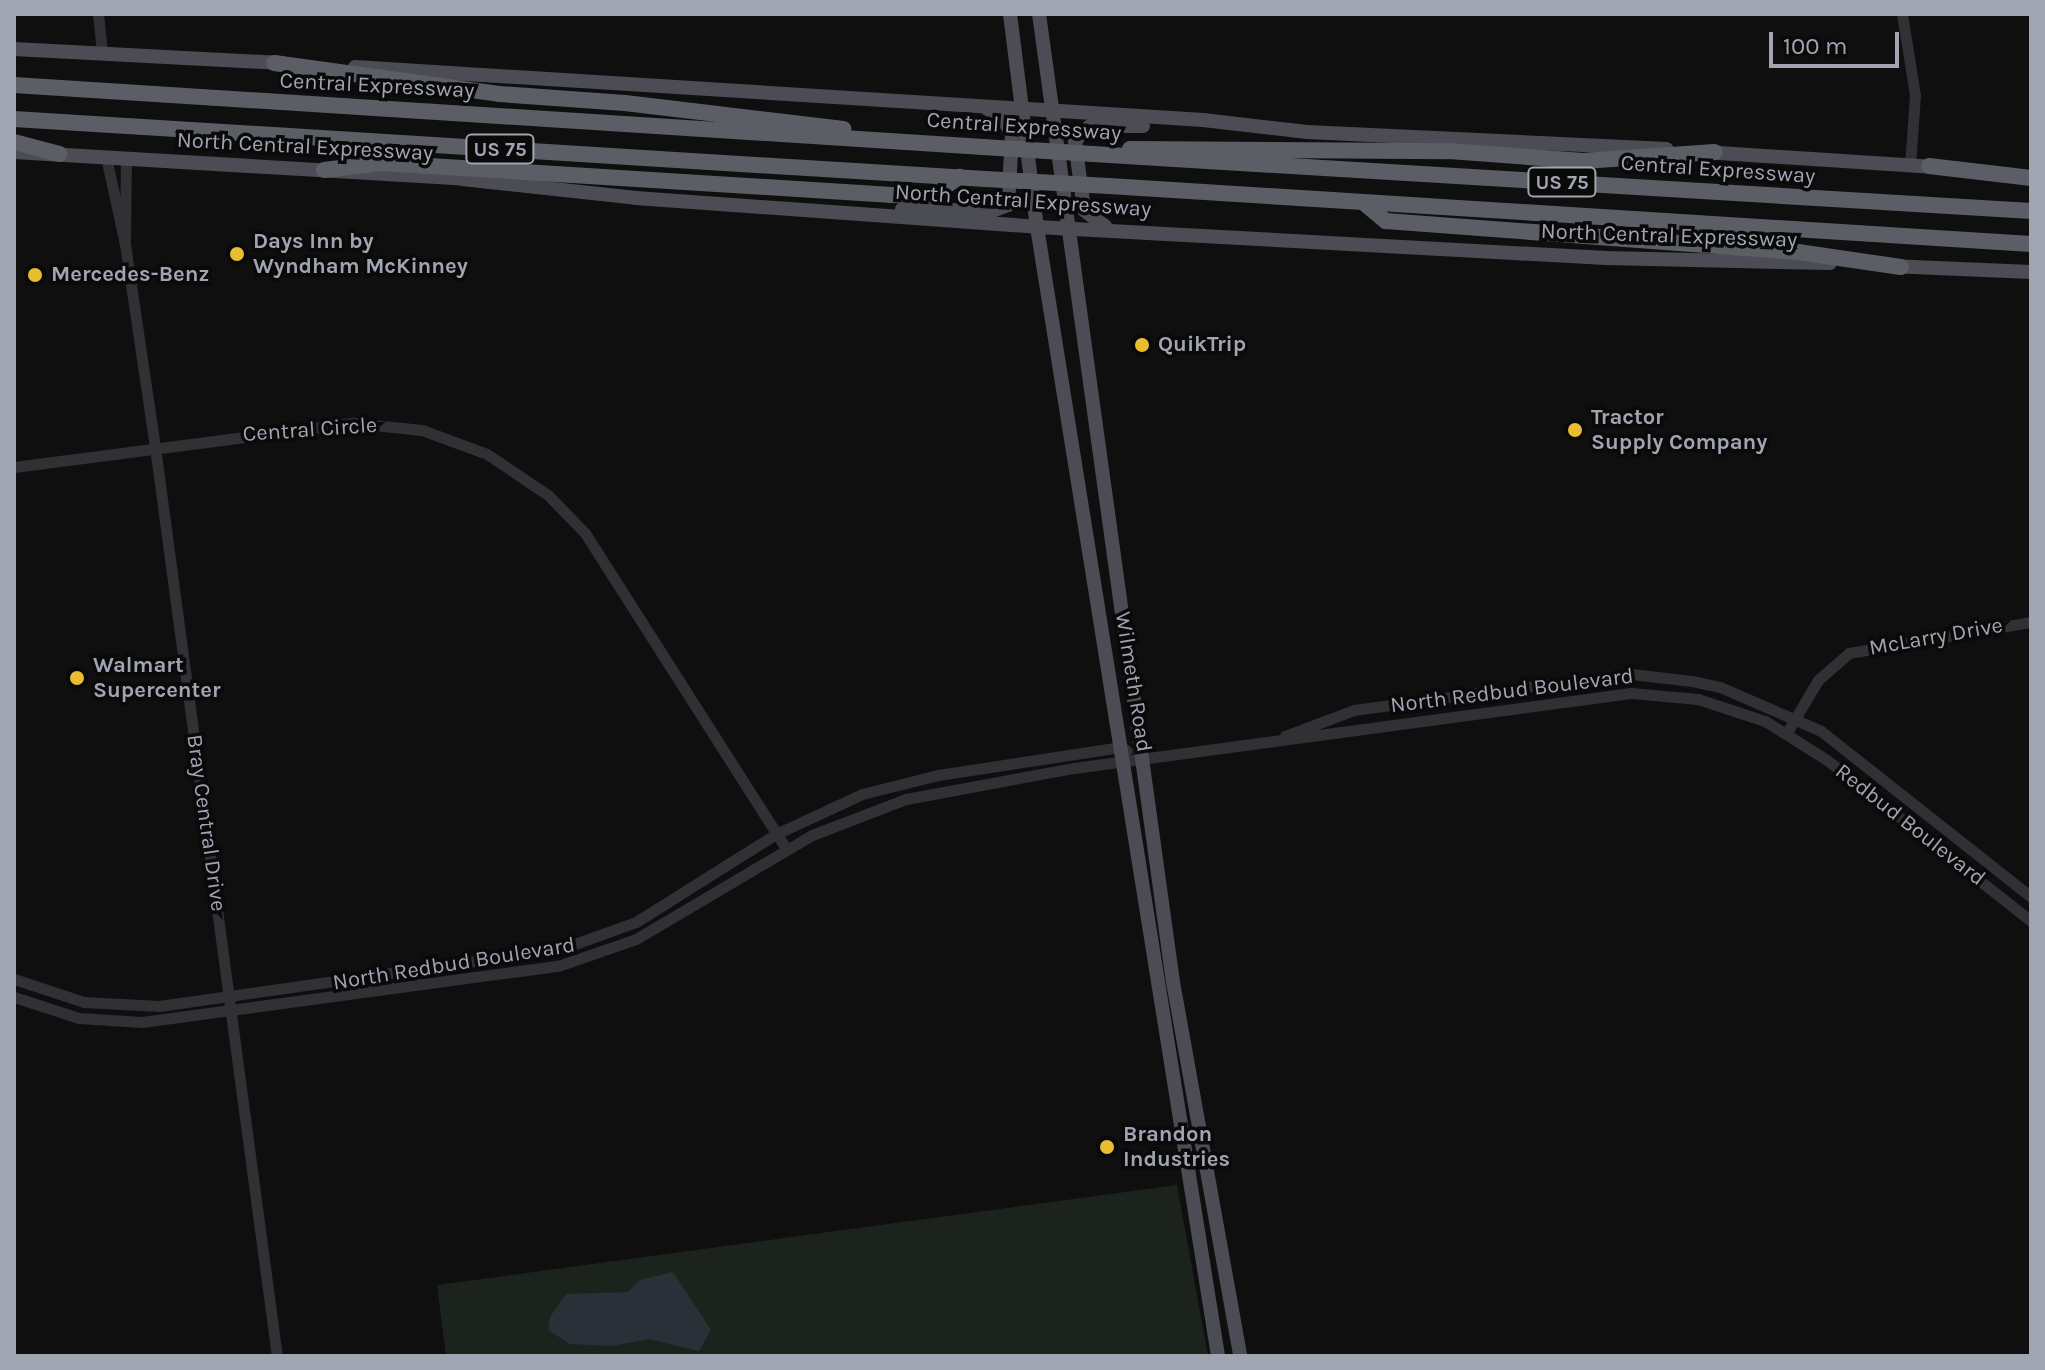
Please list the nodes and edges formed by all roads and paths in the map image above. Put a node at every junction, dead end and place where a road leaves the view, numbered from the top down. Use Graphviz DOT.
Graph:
graph roads {
  1 [pos="98,14"];
  2 [pos="1010,14"];
  3 [pos="1039,14"];
  4 [pos="1902,14"];
  5 [pos="14,49"];
  6 [pos="102,53"];
  7 [pos="274,63"];
  8 [pos="14,85"];
  9 [pos="985,107"];
  10 [pos="1024,110"];
  11 [pos="1053,113"];
  12 [pos="14,119"];
  13 [pos="1203,120"];
  14 [pos="887,139"];
  15 [pos="14,142"];
  16 [pos="14,152"];
  17 [pos="1715,152"];
  18 [pos="59,154"];
  19 [pos="1093,154"];
  20 [pos="106,157"];
  21 [pos="126,158"];
  22 [pos="1910,165"];
  23 [pos="1929,166"];
  24 [pos="324,170"];
  25 [pos="2031,171"];
  26 [pos="959,177"];
  27 [pos="2031,178"];
  28 [pos="1363,202"];
  29 [pos="2031,211"];
  30 [pos="862,213"];
  31 [pos="1037,227"];
  32 [pos="1065,228"];
  33 [pos="1112,229"];
  34 [pos="125,244"];
  35 [pos="2031,244"];
  36 [pos="1901,267"];
  37 [pos="2031,272"];
  38 [pos="1047,290"];
  39 [pos="1091,396"];
  40 [pos="155,447"];
  41 [pos="14,467"];
  42 [pos="1115,557"];
  43 [pos="1091,560"];
  44 [pos="2031,622"];
  45 [pos="1794,718"];
  46 [pos="1786,734"];
  47 [pos="1277,740"];
  48 [pos="1122,754"];
  49 [pos="1141,759"];
  50 [pos="776,834"];
  51 [pos="786,849"];
  52 [pos="2031,897"];
  53 [pos="2031,921"];
  54 [pos="597,939"];
  55 [pos="602,953"];
  56 [pos="402,974"];
  57 [pos="14,979"];
  58 [pos="405,990"];
  59 [pos="14,997"];
  60 [pos="230,997"];
  61 [pos="232,1013"];
  62 [pos="1203,1148"];
  63 [pos="1186,1151"];
  64 [pos="277,1356"];
  65 [pos="1218,1356"];
  66 [pos="1240,1356"];
  1 -- 6 [label="street"];
  2 -- 10 [label="main road, Wilmeth Road"];
  3 -- 11 [label="main road, Wilmeth Road"];
  4 -- 22 [label="street"];
  5 -- 6 [label="main road"];
  6 -- 7 [label="main road"];
  7 -- 9 [label="main road"];
  7 -- 14 [label="highway"];
  8 -- 14 [label="highway, Central Expressway / US 75"];
  9 -- 10 [label="main road"];
  9 -- 30 [label="main road"];
  10 -- 11 [label="main road"];
  10 -- 31 [label="main road, Wilmeth Road"];
  11 -- 13 [label="main road"];
  11 -- 32 [label="main road, Wilmeth Road"];
  12 -- 26 [label="highway, US 75"];
  13 -- 17 [label="main road"];
  13 -- 33 [label="main road"];
  14 -- 19 [label="highway, Central Expressway / US 75, bridge"];
  15 -- 18 [label="highway"];
  16 -- 18 [label="main road, North Central Expressway"];
  17 -- 19 [label="highway"];
  17 -- 22 [label="main road"];
  18 -- 20 [label="main road, North Central Expressway"];
  19 -- 29 [label="highway, Central Expressway / US 75"];
  20 -- 21 [label="main road, North Central Expressway"];
  20 -- 34 [label="street, Bray Central Drive"];
  21 -- 24 [label="main road, North Central Expressway"];
  21 -- 34 [label="street, Bray Central Drive"];
  22 -- 23 [label="main road"];
  23 -- 25 [label="main road"];
  23 -- 27 [label="highway"];
  24 -- 26 [label="highway"];
  24 -- 30 [label="main road, North Central Expressway"];
  26 -- 28 [label="highway, US 75, bridge"];
  28 -- 35 [label="highway, US 75"];
  28 -- 36 [label="highway"];
  30 -- 31 [label="main road, North Central Expressway"];
  31 -- 32 [label="main road, North Central Expressway"];
  31 -- 38 [label="main road, Wilmeth Road"];
  32 -- 33 [label="main road, North Central Expressway"];
  32 -- 39 [label="main road, Wilmeth Road"];
  33 -- 36 [label="main road, North Central Expressway"];
  34 -- 40 [label="street, Bray Central Drive"];
  36 -- 37 [label="main road, North Central Expressway"];
  38 -- 39 [label="main road"];
  38 -- 43 [label="main road, Wilmeth Road"];
  39 -- 42 [label="main road, Wilmeth Road"];
  40 -- 41 [label="street, Central Circle"];
  40 -- 50 [label="street, Central Circle"];
  40 -- 60 [label="street, Bray Central Drive"];
  42 -- 43 [label="main road"];
  42 -- 49 [label="main road, Wilmeth Road"];
  43 -- 48 [label="main road, Wilmeth Road"];
  44 -- 45 [label="street, McLarry Drive"];
  45 -- 46 [label="street, McLarry Drive"];
  45 -- 47 [label="street, North Redbud Boulevard"];
  45 -- 52 [label="street, Redbud Boulevard"];
  46 -- 47 [label="street, North Redbud Boulevard"];
  46 -- 53 [label="street, Redbud Boulevard"];
  47 -- 49 [label="street, North Redbud Boulevard"];
  48 -- 49 [label="street"];
  48 -- 50 [label="street, North Redbud Boulevard"];
  48 -- 51 [label="street, North Redbud Boulevard"];
  48 -- 63 [label="main road, Wilmeth Road"];
  49 -- 62 [label="main road, Wilmeth Road"];
  50 -- 51 [label="street, Central Circle"];
  50 -- 54 [label="street, North Redbud Boulevard"];
  51 -- 55 [label="street, North Redbud Boulevard"];
  54 -- 55 [label="street"];
  54 -- 56 [label="street, North Redbud Boulevard"];
  55 -- 58 [label="street, North Redbud Boulevard"];
  56 -- 58 [label="street"];
  56 -- 60 [label="street, North Redbud Boulevard"];
  57 -- 60 [label="street, North Redbud Boulevard"];
  58 -- 61 [label="street, North Redbud Boulevard"];
  59 -- 61 [label="street, North Redbud Boulevard"];
  60 -- 61 [label="street, Bray Central Drive"];
  61 -- 64 [label="street, Bray Central Drive"];
  62 -- 63 [label="main road"];
  62 -- 66 [label="main road, Wilmeth Road"];
  63 -- 65 [label="main road, Wilmeth Road"];
}
